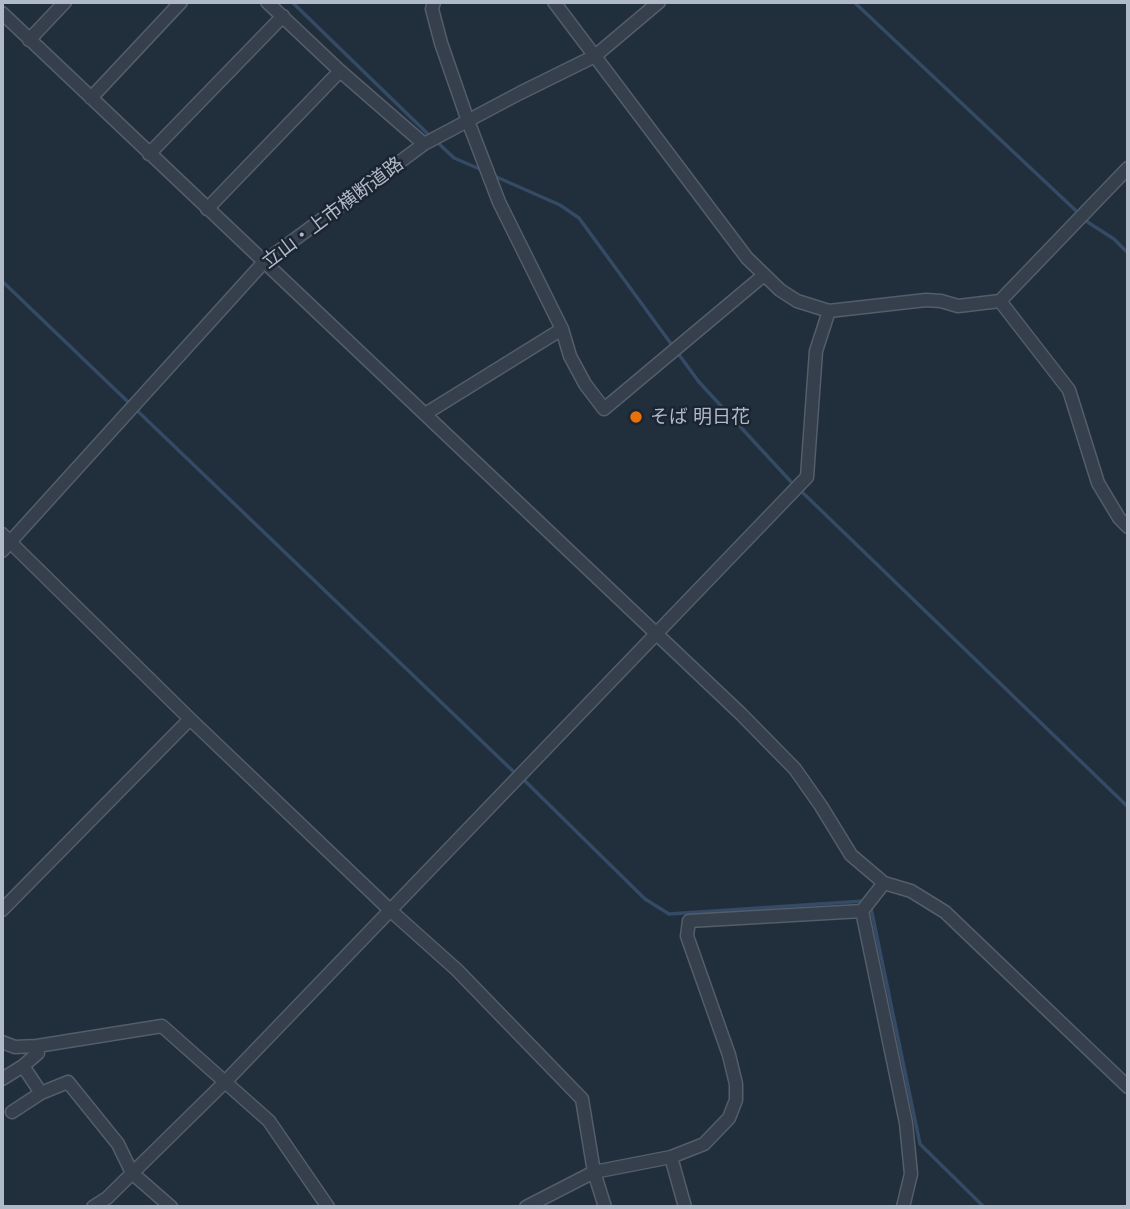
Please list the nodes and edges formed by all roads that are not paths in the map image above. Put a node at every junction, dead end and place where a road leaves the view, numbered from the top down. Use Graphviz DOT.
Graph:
graph roads {
  1 [pos="65,2"];
  2 [pos="181,2"];
  3 [pos="267,2"];
  4 [pos="434,2"];
  5 [pos="554,2"];
  6 [pos="659,2"];
  7 [pos="2,13"];
  8 [pos="283,16"];
  9 [pos="29,40"];
  10 [pos="595,57"];
  11 [pos="340,71"];
  12 [pos="91,98"];
  13 [pos="468,121"];
  14 [pos="425,144"];
  15 [pos="149,154"];
  16 [pos="1128,168"];
  17 [pos="207,209"];
  18 [pos="264,262"];
  19 [pos="764,275"];
  20 [pos="1000,301"];
  21 [pos="830,311"];
  22 [pos="562,329"];
  23 [pos="425,414"];
  24 [pos="1128,527"];
  25 [pos="5,542"];
  26 [pos="657,634"];
  27 [pos="190,719"];
  28 [pos="884,883"];
  29 [pos="2,910"];
  30 [pos="391,911"];
  31 [pos="862,912"];
  32 [pos="2,1042"];
  33 [pos="37,1046"];
  34 [pos="23,1066"];
  35 [pos="2,1079"];
  36 [pos="225,1082"];
  37 [pos="1128,1087"];
  38 [pos="41,1093"];
  39 [pos="12,1112"];
  40 [pos="671,1157"];
  41 [pos="594,1172"];
  42 [pos="132,1173"];
  43 [pos="165,1205"];
  44 [pos="93,1207"];
  45 [pos="328,1207"];
  46 [pos="526,1207"];
  47 [pos="605,1207"];
  48 [pos="685,1207"];
  49 [pos="903,1207"];
  1 -- 9 [label="street"];
  2 -- 12 [label="street"];
  3 -- 8 [label="street"];
  4 -- 13 [label="street"];
  5 -- 10 [label="street"];
  6 -- 10 [label="street, 立山・上市横断道路"];
  7 -- 9 [label="street"];
  8 -- 11 [label="street"];
  8 -- 15 [label="street"];
  9 -- 12 [label="street"];
  10 -- 13 [label="street, 立山・上市横断道路"];
  10 -- 19 [label="street"];
  11 -- 14 [label="street"];
  11 -- 17 [label="street"];
  12 -- 15 [label="street"];
  13 -- 14 [label="street, 立山・上市横断道路"];
  13 -- 22 [label="street"];
  14 -- 18 [label="street, 立山・上市横断道路"];
  15 -- 17 [label="street"];
  16 -- 20 [label="street"];
  17 -- 18 [label="street"];
  18 -- 23 [label="street"];
  18 -- 25 [label="street, 立山・上市横断道路"];
  19 -- 21 [label="street"];
  19 -- 22 [label="street"];
  20 -- 21 [label="street"];
  20 -- 24 [label="street"];
  21 -- 26 [label="street"];
  22 -- 23 [label="street"];
  23 -- 26 [label="street"];
  25 -- 27 [label="street"];
  26 -- 28 [label="street"];
  26 -- 30 [label="street"];
  27 -- 29 [label="street"];
  27 -- 30 [label="street"];
  28 -- 31 [label="street"];
  28 -- 37 [label="street"];
  30 -- 36 [label="street"];
  30 -- 41 [label="street"];
  31 -- 40 [label="street"];
  31 -- 49 [label="street"];
  32 -- 33 [label="street"];
  33 -- 34 [label="street"];
  33 -- 36 [label="street"];
  34 -- 35 [label="street"];
  34 -- 38 [label="street"];
  36 -- 42 [label="street"];
  36 -- 45 [label="street"];
  38 -- 39 [label="street"];
  38 -- 42 [label="street"];
  40 -- 41 [label="street"];
  40 -- 48 [label="street"];
  41 -- 46 [label="street"];
  41 -- 47 [label="street"];
  42 -- 43 [label="street"];
  42 -- 44 [label="street"];
}
